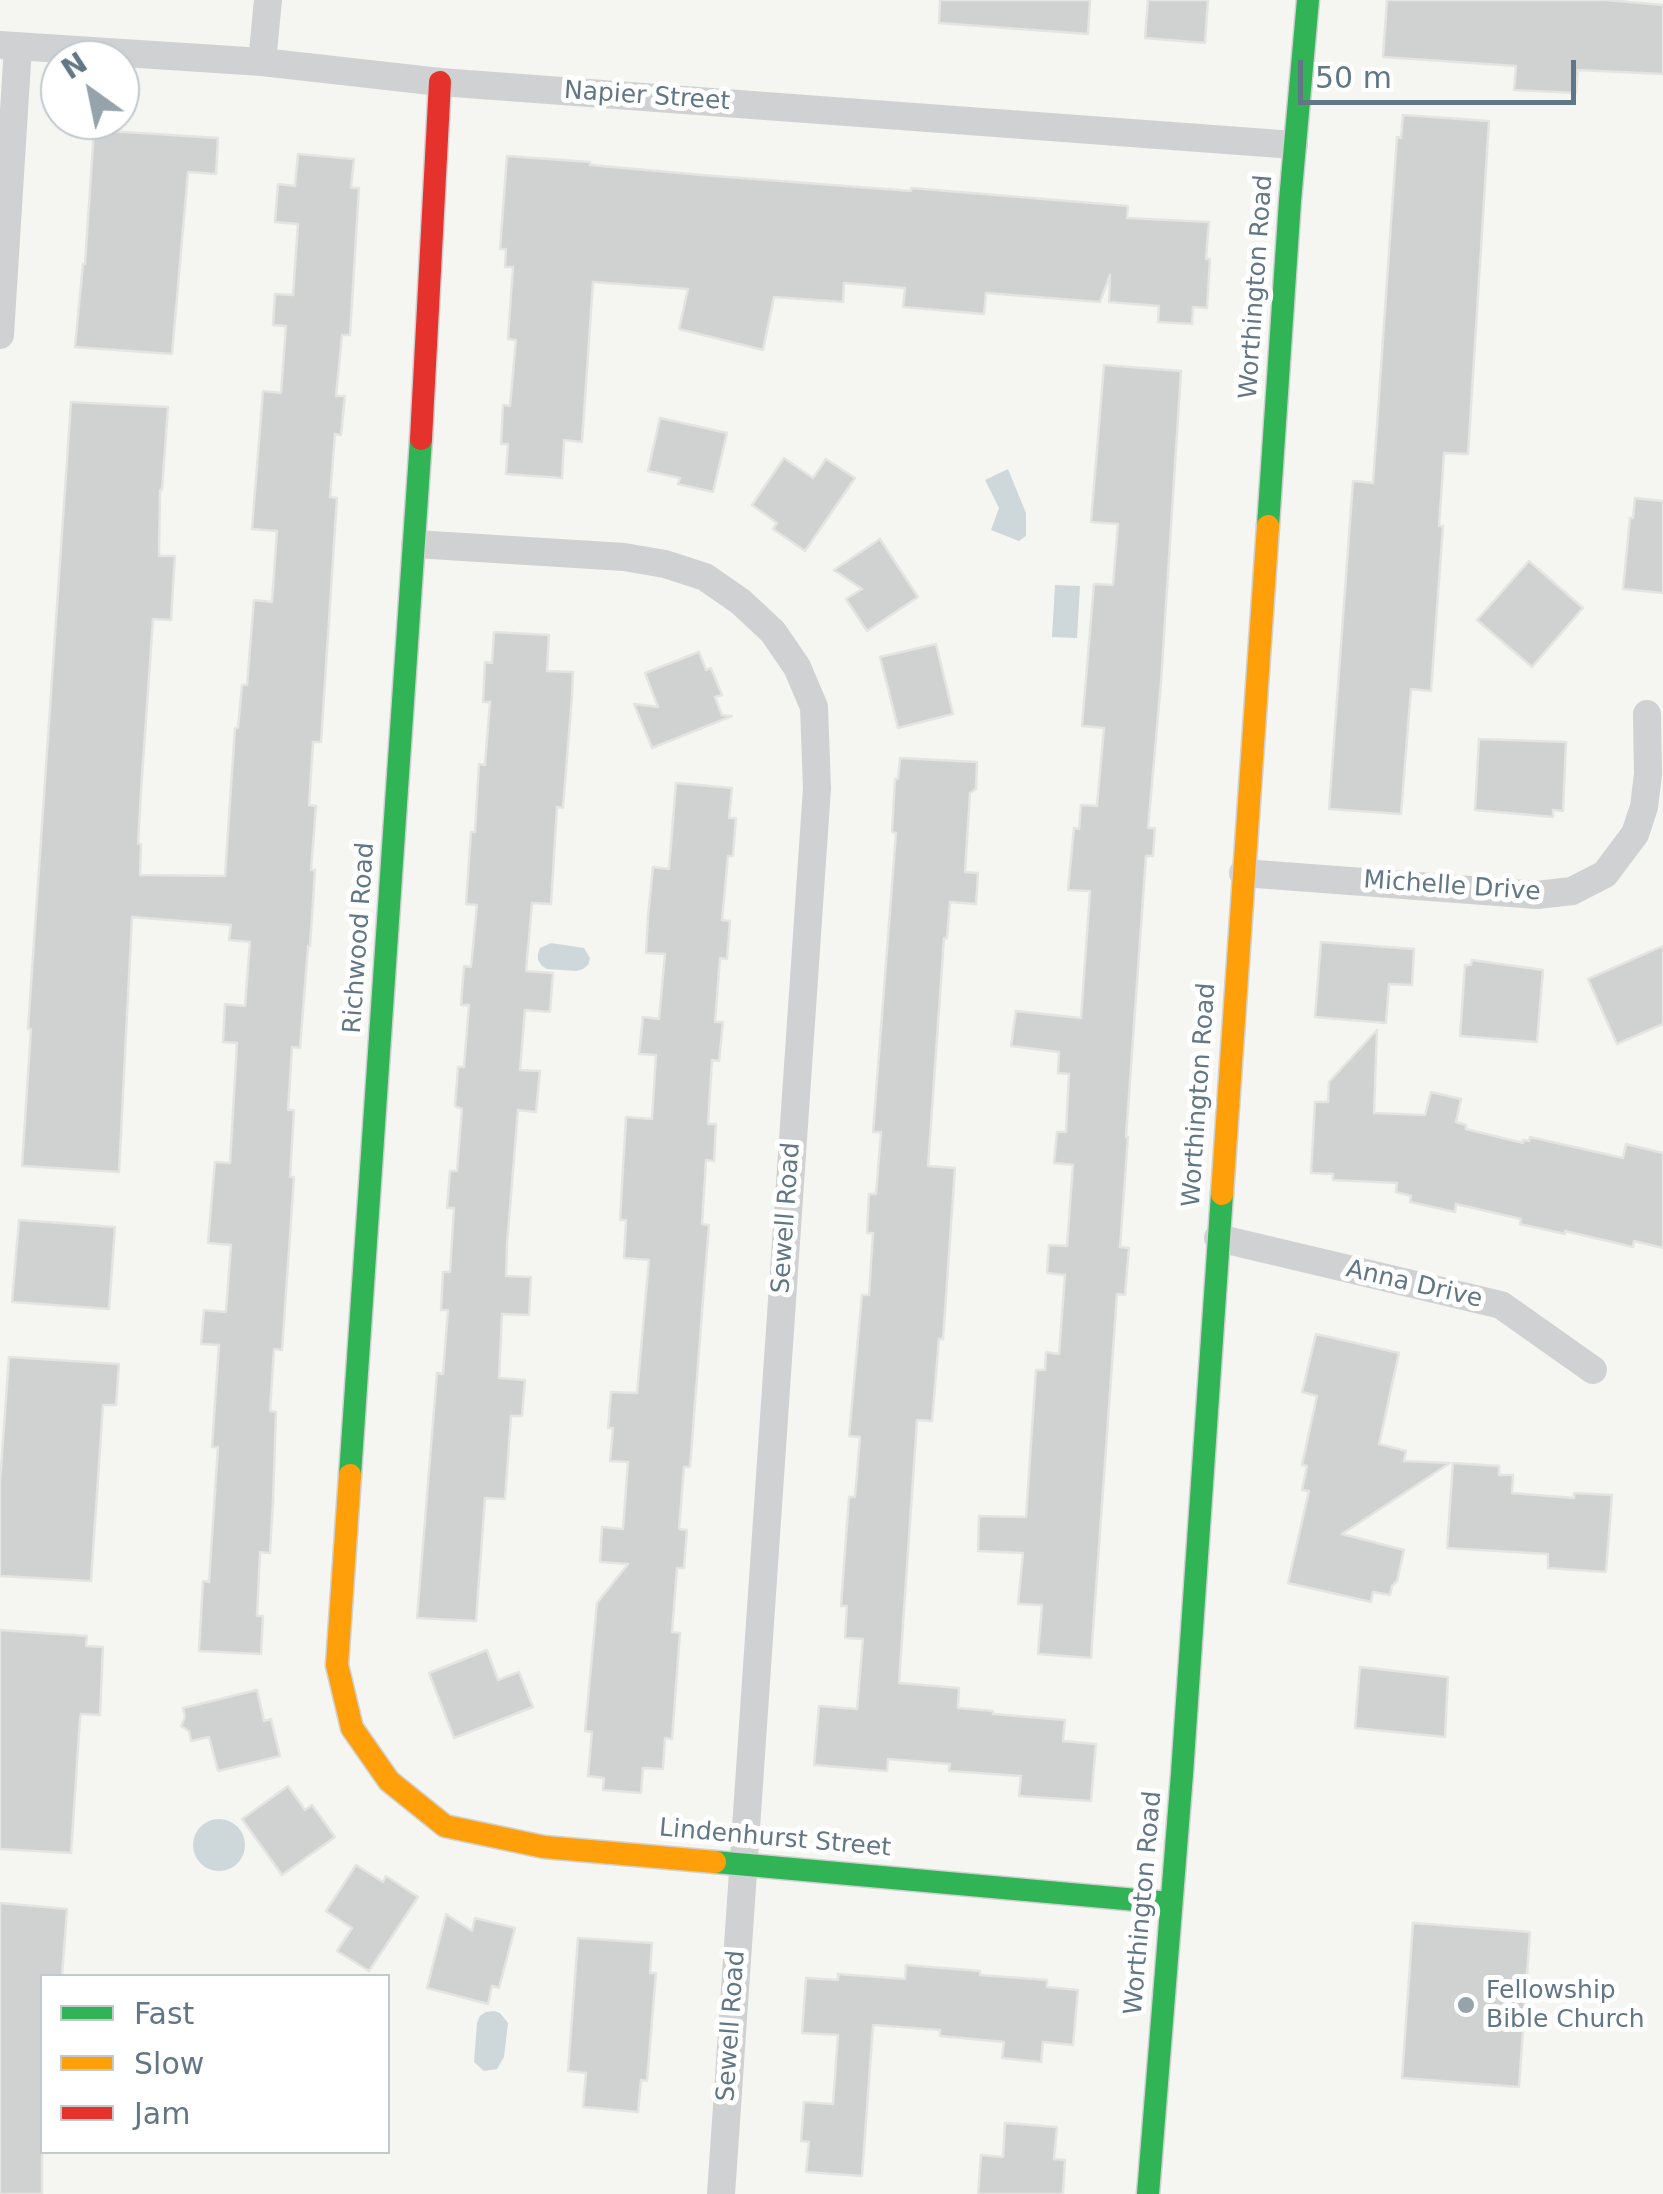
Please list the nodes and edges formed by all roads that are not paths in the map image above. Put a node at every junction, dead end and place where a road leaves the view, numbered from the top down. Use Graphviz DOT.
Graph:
graph roads {
  1 [pos="268,0"];
  2 [pos="1308,0"];
  3 [pos="9,46"];
  4 [pos="262,62"];
  5 [pos="440,82"];
  6 [pos="1294,146"];
  7 [pos="0,336"];
  8 [pos="415,544"];
  9 [pos="1648,714"];
  10 [pos="1244,873"];
  11 [pos="1218,1238"];
  12 [pos="1593,1370"];
  13 [pos="392,1784"];
  14 [pos="742,1864"];
  15 [pos="1170,1903"];
  16 [pos="721,2194"];
  17 [pos="1148,2194"];
  1 -- 4 [label="street"];
  2 -- 6 [label="street, Worthington Road"];
  3 -- 4 [label="street, Napier Street"];
  3 -- 7 [label="street"];
  4 -- 5 [label="street, Napier Street"];
  5 -- 6 [label="street, Napier Street"];
  5 -- 8 [label="street, Richwood Road"];
  6 -- 10 [label="street, Worthington Road"];
  8 -- 13 [label="street, Richwood Road"];
  8 -- 14 [label="street, Sewell Road"];
  9 -- 10 [label="street, Michelle Drive"];
  10 -- 11 [label="street, Worthington Road"];
  11 -- 12 [label="street, Anna Drive"];
  11 -- 15 [label="street, Worthington Road"];
  13 -- 14 [label="street, Lindenhurst Street"];
  14 -- 15 [label="street, Lindenhurst Street"];
  14 -- 16 [label="street, Sewell Road"];
  15 -- 17 [label="street, Worthington Road"];
}
